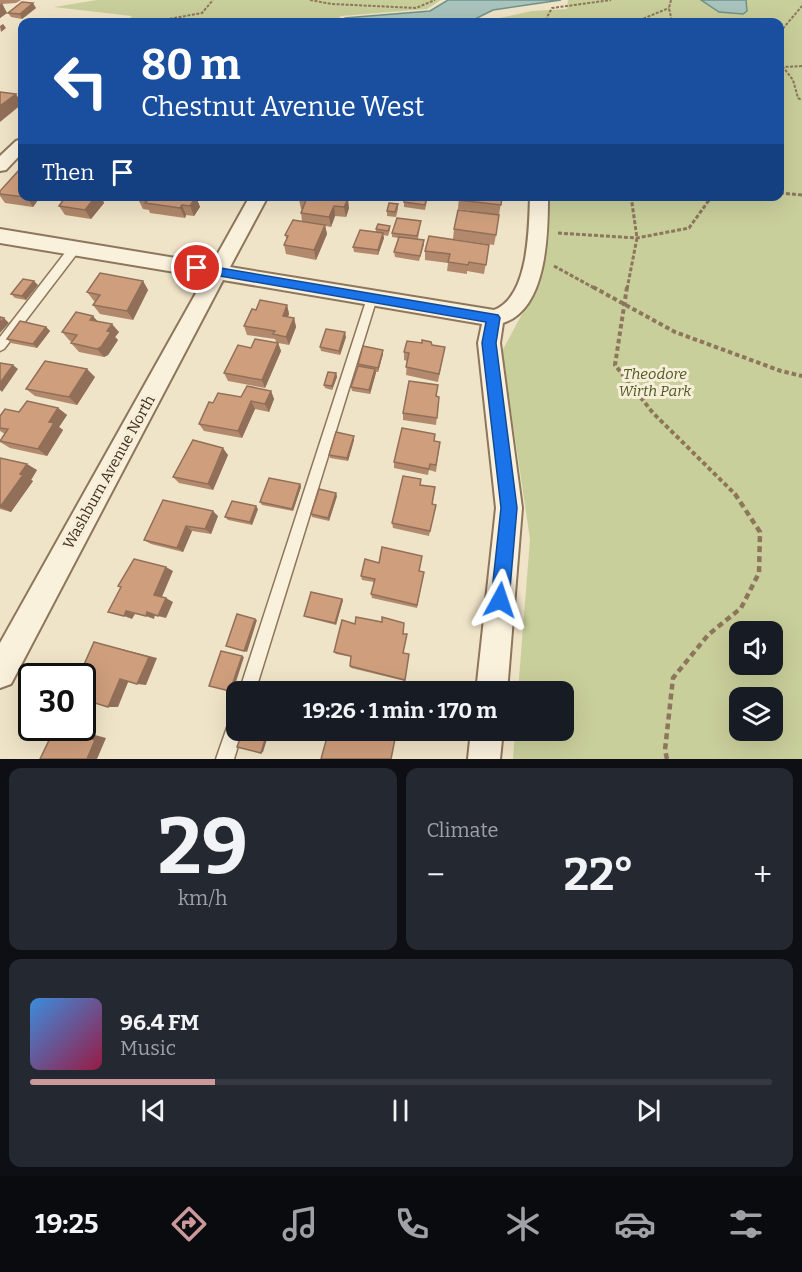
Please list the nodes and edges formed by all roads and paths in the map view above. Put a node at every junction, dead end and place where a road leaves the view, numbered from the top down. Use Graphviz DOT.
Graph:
graph roads {
  1 [pos="213,0"];
  2 [pos="310,0"];
  3 [pos="435,0"];
  4 [pos="611,0"];
  5 [pos="670,0"];
  6 [pos="802,6"];
  7 [pos="669,8"];
  8 [pos="167,18"];
  9 [pos="547,18"];
  10 [pos="645,18"];
  11 [pos="671,18"];
  12 [pos="784,27"];
  13 [pos="784,66"];
  14 [pos="802,66"];
  15 [pos="784,68"];
  16 [pos="802,100"];
  17 [pos="18,148"];
  18 [pos="0,166"];
  19 [pos="784,194"];
  20 [pos="802,195"];
  21 [pos="256,201"];
  22 [pos="539,201"];
  23 [pos="632,201"];
  24 [pos="708,201"];
  25 [pos="539,232"];
  26 [pos="0,236"];
  27 [pos="637,238"];
  28 [pos="75,248"];
  29 [pos="535,255"];
  30 [pos="218,271"];
  31 [pos="372,298"];
  32 [pos="624,303"];
  33 [pos="494,318"];
  34 [pos="0,346"];
  35 [pos="802,376"];
  36 [pos="0,673"];
  37 [pos="250,681"];
  38 [pos="492,681"];
  39 [pos="231,741"];
  40 [pos="486,741"];
  41 [pos="225,759"];
  42 [pos="484,759"];
  43 [pos="667,759"];
  1 -- 8 [label="path"];
  2 -- 3 [label="path"];
  4 -- 9 [label="path"];
  5 -- 7 [label="path"];
  6 -- 12 [label="path"];
  7 -- 10 [label="path"];
  7 -- 11 [label="path"];
  13 -- 14 [label="path"];
  15 -- 16 [label="path"];
  17 -- 18 [label="street"];
  19 -- 20 [label="path"];
  21 -- 30 [label="street, Washburn Avenue North"];
  22 -- 25 [label="street"];
  23 -- 27 [label="path"];
  24 -- 27 [label="path"];
  25 -- 27 [label="path"];
  25 -- 29 [label="street"];
  26 -- 28 [label="street"];
  27 -- 32 [label="path"];
  28 -- 30 [label="street"];
  28 -- 34 [label="lane"];
  29 -- 32 [label="path"];
  29 -- 33 [label="street"];
  30 -- 31 [label="street"];
  30 -- 36 [label="street, Washburn Avenue North"];
  31 -- 33 [label="street"];
  31 -- 37 [label="lane"];
  32 -- 35 [label="path"];
  32 -- 43 [label="path"];
  33 -- 38 [label="street"];
  39 -- 41 [label="lane"];
  40 -- 42 [label="street"];
}
